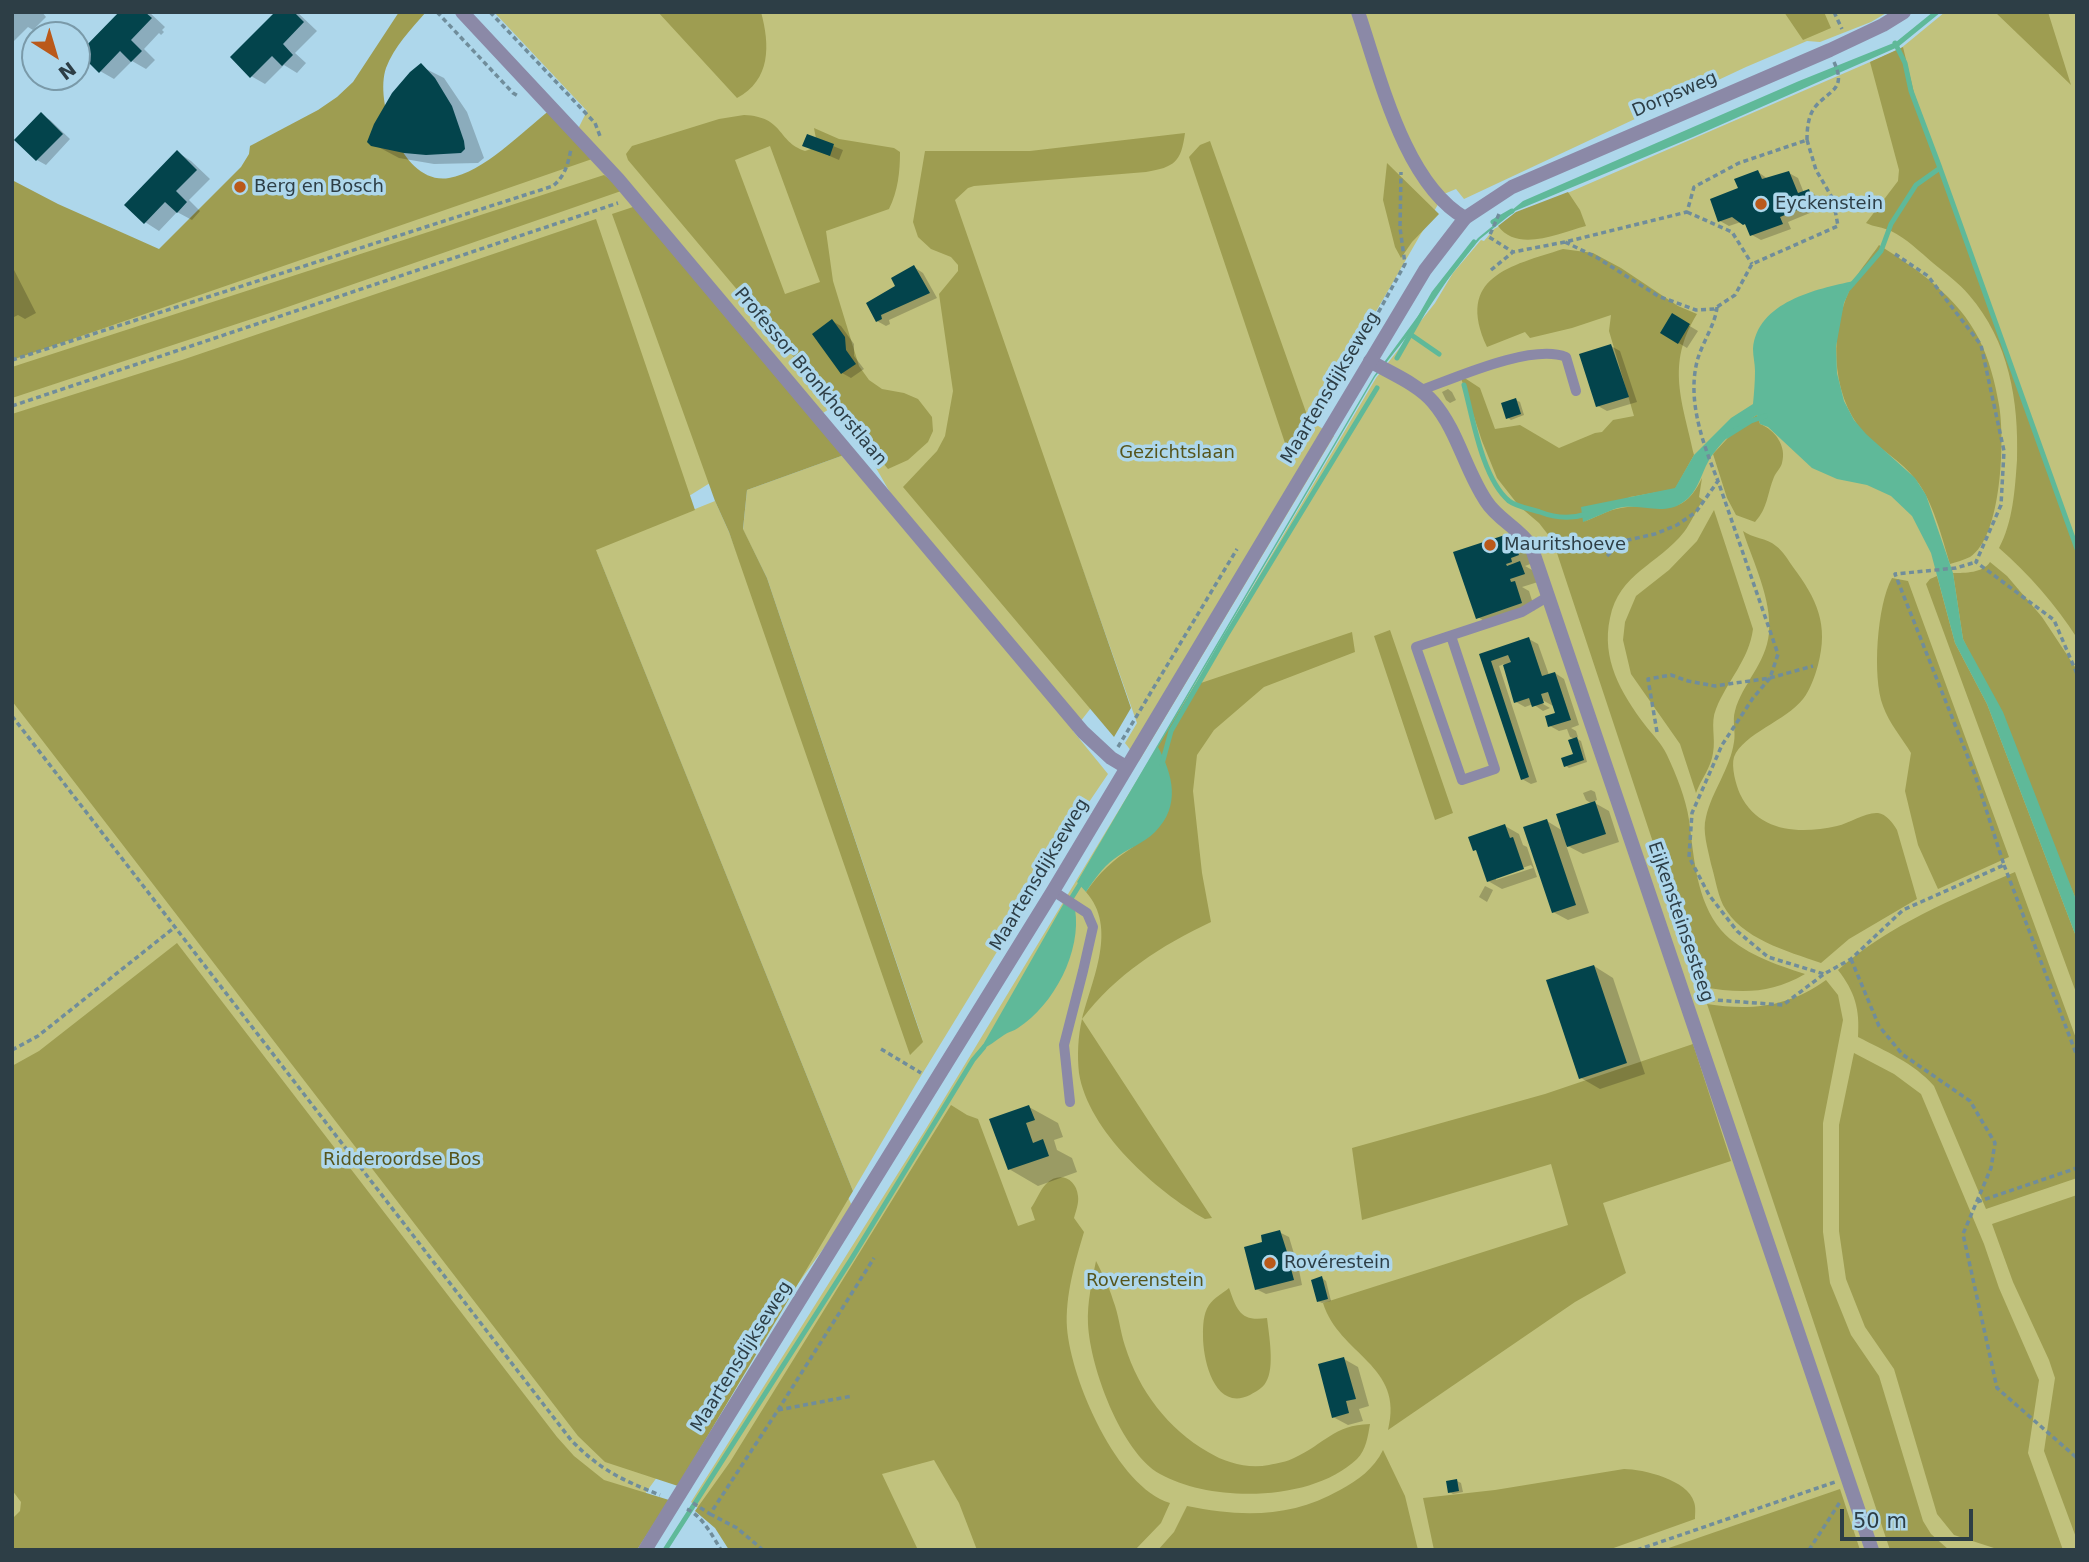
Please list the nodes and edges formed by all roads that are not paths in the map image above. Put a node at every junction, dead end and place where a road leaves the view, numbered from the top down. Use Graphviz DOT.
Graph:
graph roads {
  1 [pos="462,12"];
  2 [pos="1357,12"];
  3 [pos="1904,12"];
  4 [pos="1465,218"];
  5 [pos="1370,361"];
  6 [pos="1419,391"];
  7 [pos="1576,391"];
  8 [pos="1549,596"];
  9 [pos="1451,636"];
  10 [pos="1126,767"];
  11 [pos="1054,891"];
  12 [pos="1070,1102"];
  13 [pos="645,1550"];
  14 [pos="1872,1550"];
  1 -- 10 [label="street, Professor Bronkhorstlaan"];
  2 -- 4 [label="street"];
  3 -- 4 [label="street, Dorpsweg"];
  4 -- 5 [label="street, Maartensdijkseweg"];
  5 -- 6 [label="street, Eijkensteinsesteeg"];
  5 -- 10 [label="street, Maartensdijkseweg"];
  6 -- 7 [label="lane"];
  6 -- 8 [label="street, Eijkensteinsesteeg"];
  8 -- 9 [label="lane"];
  8 -- 14 [label="street, Eijkensteinsesteeg"];
  9 -- 9 [label="lane"];
  10 -- 11 [label="street, Maartensdijkseweg"];
  11 -- 12 [label="lane"];
  11 -- 13 [label="street, Maartensdijkseweg"];
}
